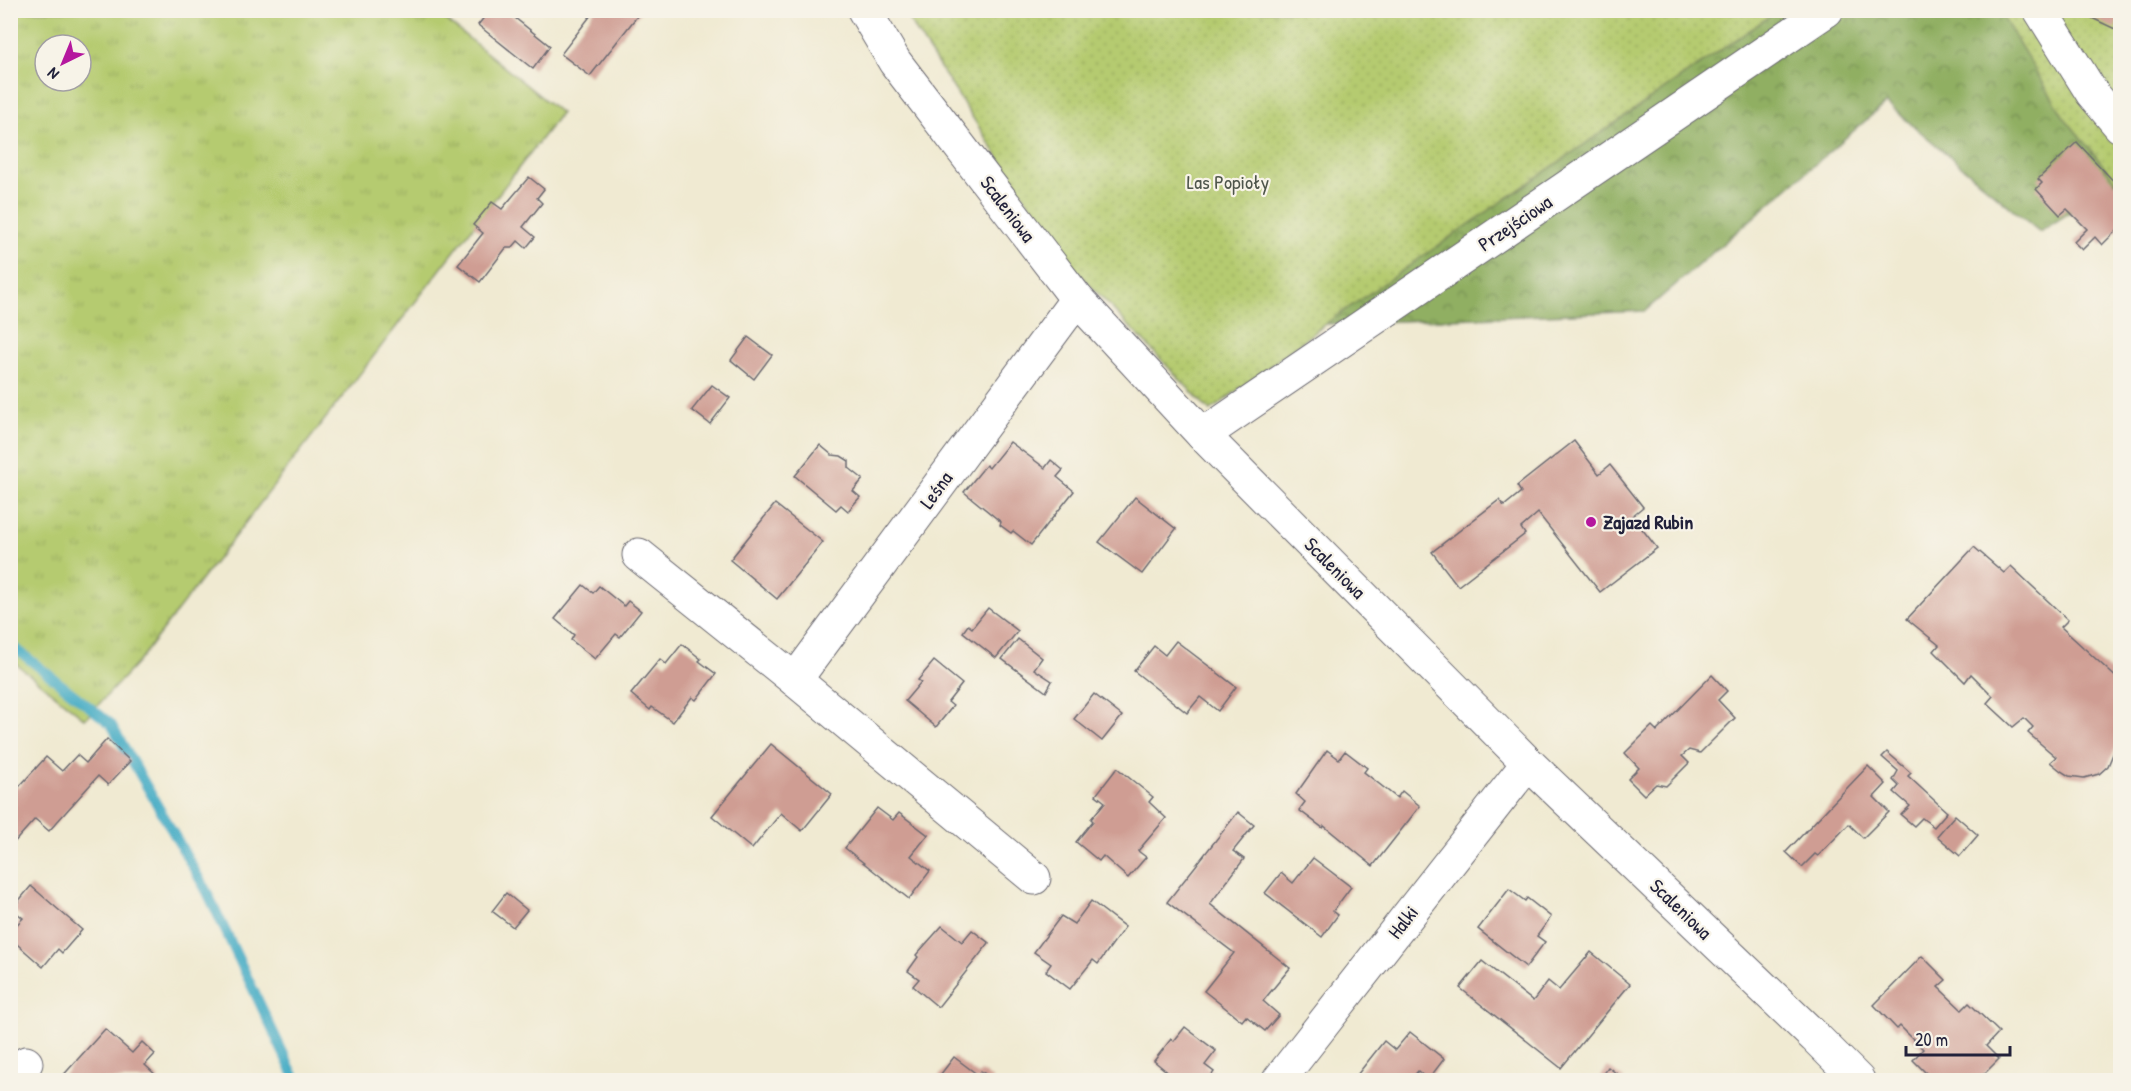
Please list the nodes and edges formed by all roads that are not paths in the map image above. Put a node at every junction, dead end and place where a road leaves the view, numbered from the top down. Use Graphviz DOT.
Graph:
graph roads {
  1 [pos="864,10"];
  2 [pos="1827,10"];
  3 [pos="2040,10"];
  4 [pos="2120,125"];
  5 [pos="1077,299"];
  6 [pos="1203,435"];
  7 [pos="639,555"];
  8 [pos="795,680"];
  9 [pos="1528,763"];
  10 [pos="1034,878"];
  11 [pos="1279,1080"];
  12 [pos="1858,1080"];
  1 -- 5 [label="street, Scaleniowa"];
  2 -- 6 [label="street, Przejściowa"];
  3 -- 4 [label="street"];
  5 -- 6 [label="street, Scaleniowa"];
  5 -- 8 [label="street, Leśna"];
  6 -- 9 [label="street, Scaleniowa"];
  7 -- 8 [label="street"];
  8 -- 10 [label="street"];
  9 -- 11 [label="street, Halki"];
  9 -- 12 [label="street, Scaleniowa"];
}
